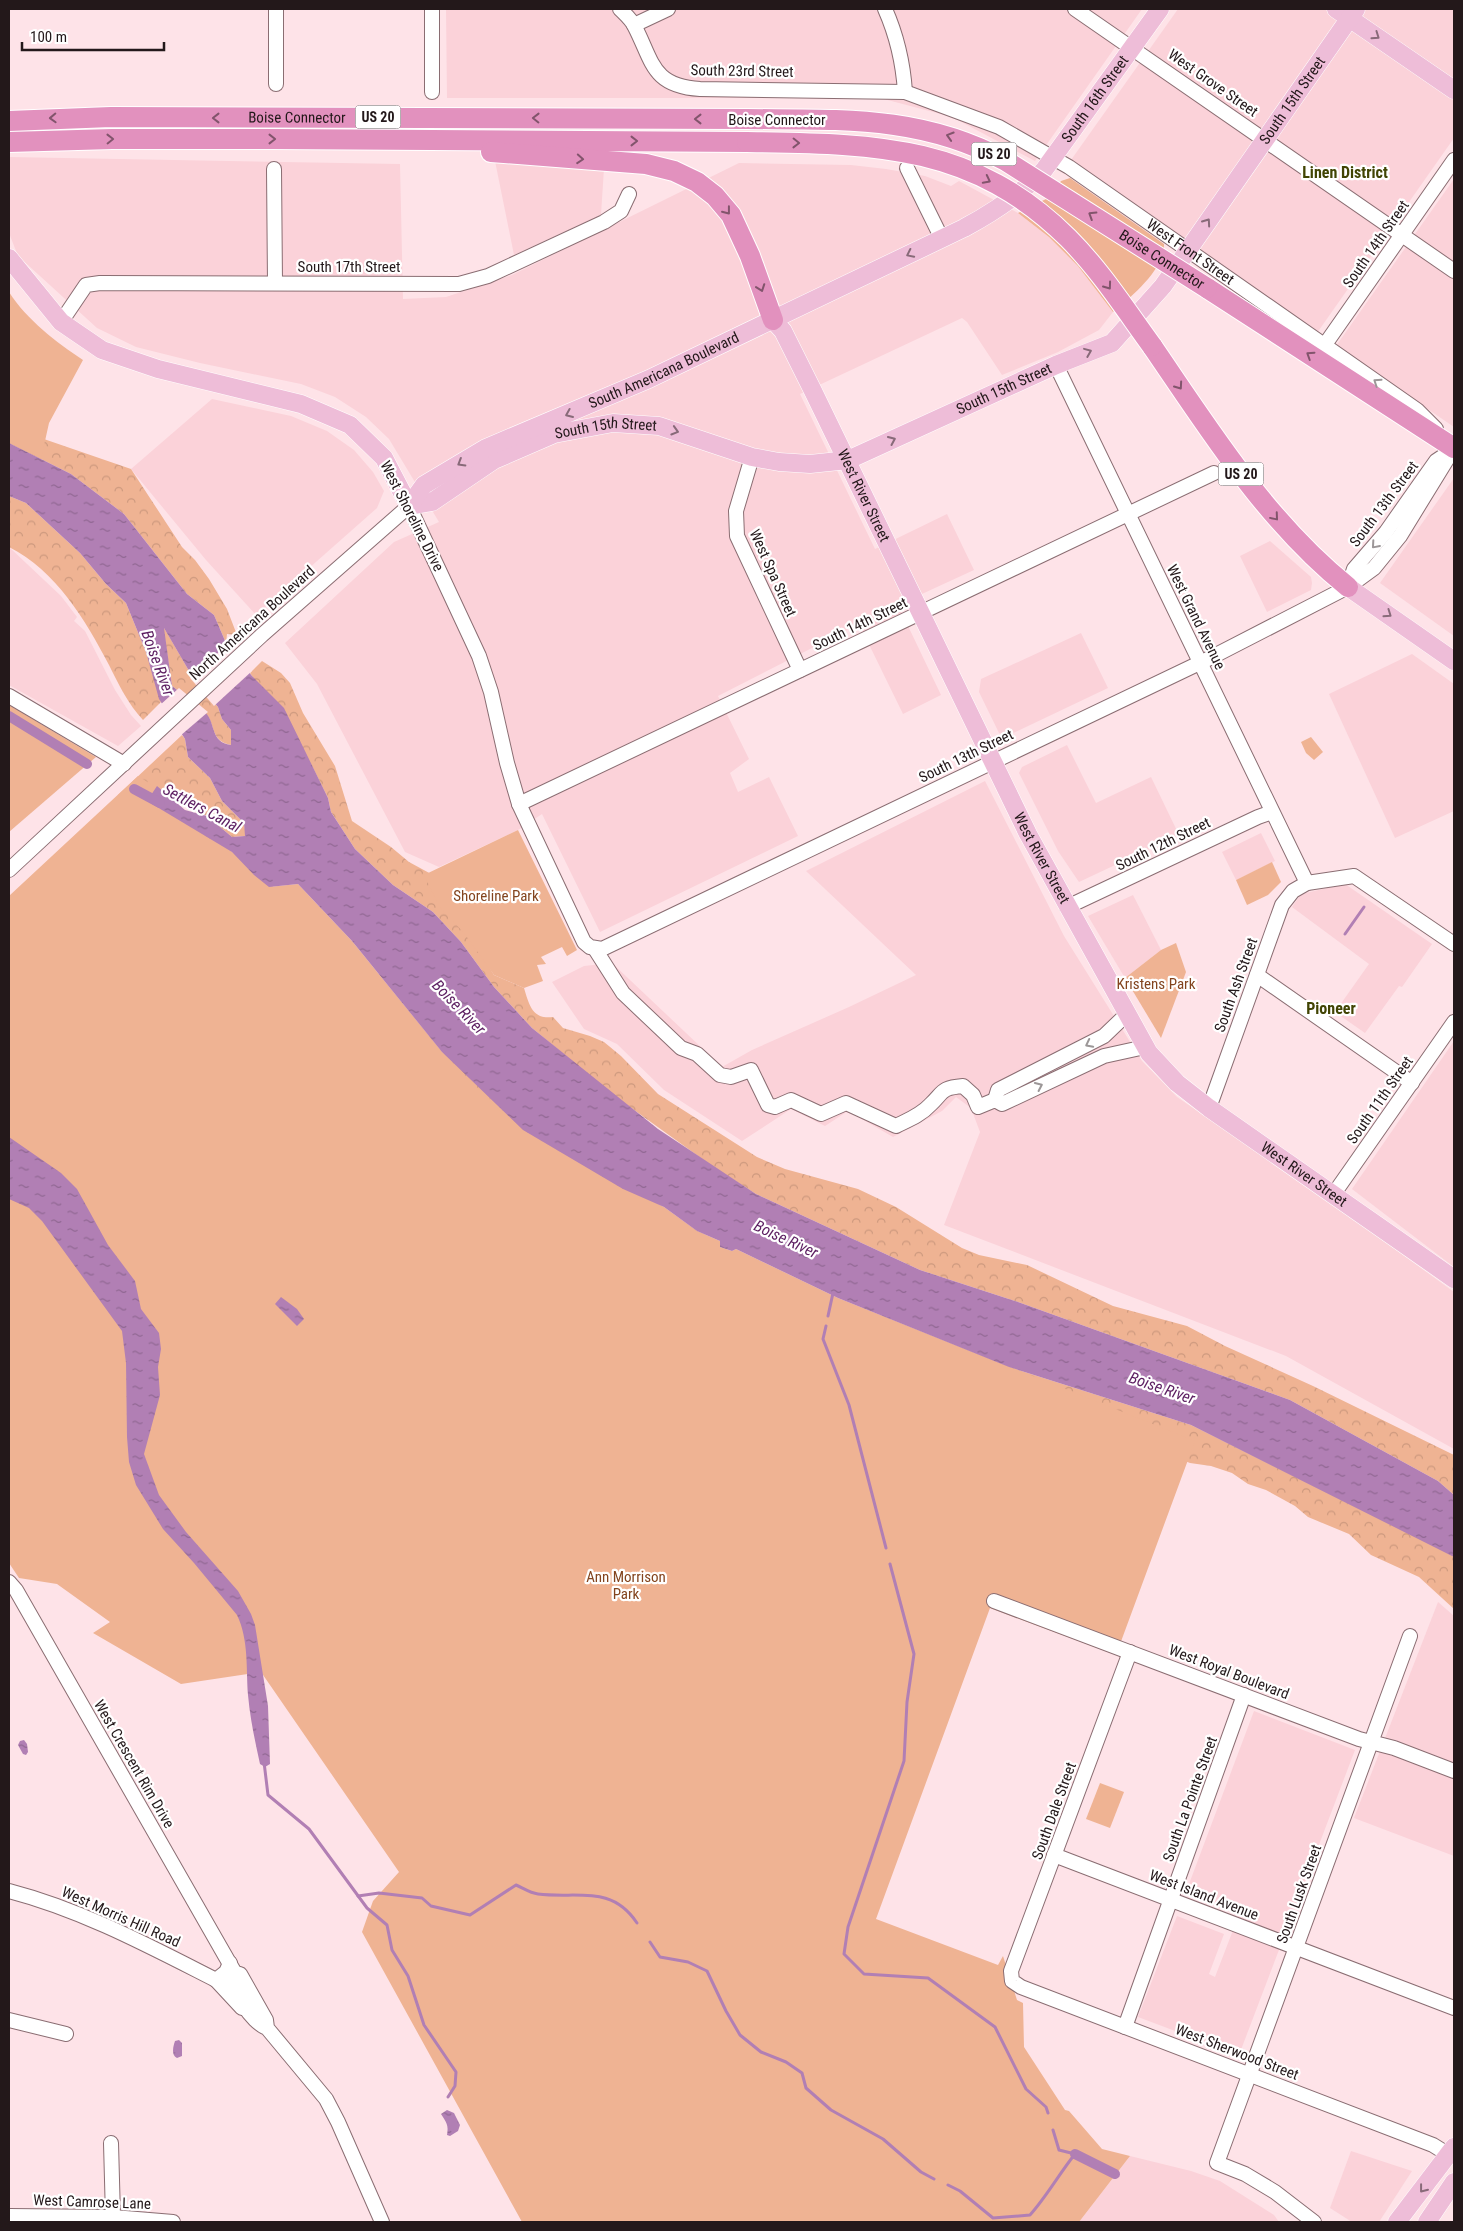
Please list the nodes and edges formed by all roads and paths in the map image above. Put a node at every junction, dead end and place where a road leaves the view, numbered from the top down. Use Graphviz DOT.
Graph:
graph roads {
  1 [pos="276,9"];
  2 [pos="432,9"];
  3 [pos="620,9"];
  4 [pos="668,9"];
  5 [pos="885,9"];
  6 [pos="1075,9"];
  7 [pos="1160,9"];
  8 [pos="1347,12"];
  9 [pos="634,25"];
  10 [pos="1132,47"];
  11 [pos="276,84"];
  12 [pos="1454,90"];
  13 [pos="432,92"];
  14 [pos="905,92"];
  15 [pos="9,120"];
  16 [pos="1264,139"];
  17 [pos="428,140"];
  18 [pos="9,142"];
  19 [pos="1053,158"];
  20 [pos="1454,160"];
  21 [pos="908,168"];
  22 [pos="274,170"];
  23 [pos="1028,187"];
  24 [pos="629,194"];
  25 [pos="1402,235"];
  26 [pos="942,239"];
  27 [pos="1188,250"];
  28 [pos="9,258"];
  29 [pos="1454,271"];
  30 [pos="275,283"];
  31 [pos="772,320"];
  32 [pos="61,322"];
  33 [pos="1324,346"];
  34 [pos="1056,365"];
  35 [pos="1454,448"];
  36 [pos="752,457"];
  37 [pos="848,460"];
  38 [pos="1214,473"];
  39 [pos="410,506"];
  40 [pos="1128,514"];
  41 [pos="1348,587"];
  42 [pos="922,612"];
  43 [pos="1454,660"];
  44 [pos="1200,662"];
  45 [pos="800,670"];
  46 [pos="9,696"];
  47 [pos="993,761"];
  48 [pos="124,764"];
  49 [pos="519,804"];
  50 [pos="1272,812"];
  51 [pos="9,870"];
  52 [pos="1307,883"];
  53 [pos="1068,907"];
  54 [pos="1454,944"];
  55 [pos="595,949"];
  56 [pos="1257,975"];
  57 [pos="1127,1014"];
  58 [pos="1454,1022"];
  59 [pos="1145,1047"];
  60 [pos="1412,1083"];
  61 [pos="995,1100"];
  62 [pos="1209,1108"];
  63 [pos="1332,1195"];
  64 [pos="1454,1279"];
  65 [pos="9,1582"];
  66 [pos="994,1601"];
  67 [pos="1410,1636"];
  68 [pos="1130,1652"];
  69 [pos="1244,1695"];
  70 [pos="1372,1741"];
  71 [pos="1454,1771"];
  72 [pos="1054,1855"];
  73 [pos="9,1891"];
  74 [pos="1171,1900"];
  75 [pos="1296,1948"];
  76 [pos="232,1968"];
  77 [pos="216,1980"];
  78 [pos="1012,1981"];
  79 [pos="237,1990"];
  80 [pos="1454,2008"];
  81 [pos="252,2009"];
  82 [pos="9,2020"];
  83 [pos="1125,2027"];
  84 [pos="66,2034"];
  85 [pos="1250,2074"];
  86 [pos="111,2143"];
  87 [pos="1452,2151"];
  88 [pos="1454,2182"];
  89 [pos="9,2216"];
  90 [pos="113,2217"];
  91 [pos="1298,2218"];
  92 [pos="173,2222"];
  93 [pos="382,2222"];
  94 [pos="1314,2222"];
  95 [pos="1398,2222"];
  96 [pos="1427,2222"];
  1 -- 11 [label="street"];
  2 -- 13 [label="street"];
  3 -- 9 [label="street, South 23rd Street"];
  4 -- 9 [label="street"];
  5 -- 14 [label="street"];
  6 -- 10 [label="street, West Grove Street"];
  7 -- 10 [label="main road, South 16th Street"];
  8 -- 12 [label="main road, one-way"];
  8 -- 16 [label="main road, South 15th Street"];
  9 -- 14 [label="street, South 23rd Street"];
  10 -- 16 [label="street, West Grove Street"];
  10 -- 19 [label="main road, South 16th Street"];
  14 -- 19 [label="street, West Front Street"];
  35 -- 15 [label="highway, Boise Connector / US 20, one-way, bridge"];
  16 -- 25 [label="street, West Grove Street"];
  27 -- 16 [label="main road, South 15th Street, one-way"];
  18 -- 17 [label="highway, Boise Connector / US 20, one-way"];
  17 -- 31 [label="highway, one-way"];
  17 -- 41 [label="highway, Boise Connector / US 20, one-way, bridge"];
  19 -- 23 [label="main road, South 16th Street"];
  19 -- 27 [label="street, West Front Street"];
  20 -- 25 [label="street, South 14th Street"];
  21 -- 26 [label="street"];
  22 -- 30 [label="street"];
  23 -- 26 [label="main road, South Americana Boulevard"];
  24 -- 30 [label="street, South 17th Street"];
  25 -- 29 [label="street, West Grove Street"];
  25 -- 33 [label="street, South 14th Street"];
  26 -- 31 [label="main road, South Americana Boulevard, one-way"];
  27 -- 33 [label="street, West Front Street"];
  34 -- 27 [label="main road, South 15th Street, one-way"];
  28 -- 32 [label="main road, West Shoreline Drive"];
  30 -- 32 [label="street, South 17th Street"];
  31 -- 37 [label="main road, West River Street"];
  31 -- 39 [label="main road, South Americana Boulevard, one-way"];
  32 -- 39 [label="main road, West Shoreline Drive"];
  35 -- 33 [label="street, West Front Street, one-way"];
  37 -- 34 [label="main road, South 15th Street, one-way"];
  34 -- 40 [label="street, West Grand Avenue"];
  35 -- 41 [label="street, South 13th Street"];
  36 -- 37 [label="main road, South 15th Street"];
  39 -- 36 [label="main road, South 15th Street, one-way"];
  36 -- 45 [label="street, West Spa Street"];
  37 -- 42 [label="main road, West River Street"];
  38 -- 40 [label="street, South 14th Street"];
  39 -- 48 [label="street, North Americana Boulevard"];
  39 -- 49 [label="street, West Shoreline Drive"];
  40 -- 42 [label="street, South 14th Street"];
  40 -- 44 [label="street, West Grand Avenue"];
  41 -- 43 [label="main road, US 20, one-way"];
  41 -- 44 [label="street, South 13th Street"];
  42 -- 45 [label="street, South 14th Street"];
  42 -- 47 [label="main road, West River Street"];
  44 -- 47 [label="street, South 13th Street"];
  44 -- 50 [label="street, West Grand Avenue"];
  45 -- 49 [label="street, South 14th Street"];
  46 -- 48 [label="street"];
  47 -- 53 [label="main road, West River Street"];
  47 -- 55 [label="street, South 13th Street"];
  48 -- 51 [label="street, North Americana Boulevard"];
  49 -- 55 [label="street, West Shoreline Drive"];
  50 -- 52 [label="street, West Grand Avenue"];
  50 -- 53 [label="street, South 12th Street"];
  52 -- 54 [label="street"];
  52 -- 56 [label="street, South Ash Street"];
  53 -- 57 [label="main road, West River Street"];
  55 -- 61 [label="street, West Shoreline Drive"];
  56 -- 60 [label="street"];
  56 -- 62 [label="street, South Ash Street"];
  57 -- 59 [label="main road, West River Street"];
  57 -- 61 [label="street, one-way"];
  58 -- 60 [label="street, South 11th Street"];
  61 -- 59 [label="street, one-way"];
  59 -- 62 [label="main road, West River Street"];
  60 -- 63 [label="street, South 11th Street"];
  62 -- 63 [label="main road, West River Street"];
  63 -- 64 [label="main road, West River Street"];
  65 -- 76 [label="street, West Crescent Rim Drive"];
  66 -- 68 [label="street, West Royal Boulevard"];
  67 -- 70 [label="street, South Lusk Street"];
  68 -- 69 [label="street, West Royal Boulevard"];
  68 -- 72 [label="street, South Dale Street"];
  69 -- 70 [label="street, West Royal Boulevard"];
  69 -- 74 [label="street, South La Pointe Street"];
  70 -- 71 [label="street, West Royal Boulevard"];
  70 -- 75 [label="street, South Lusk Street"];
  72 -- 74 [label="street, West Island Avenue"];
  72 -- 78 [label="street, South Dale Street"];
  73 -- 77 [label="street, West Morris Hill Road"];
  74 -- 75 [label="street, West Island Avenue"];
  74 -- 83 [label="street, South La Pointe Street"];
  75 -- 80 [label="street, West Island Avenue"];
  75 -- 85 [label="street, South Lusk Street"];
  76 -- 77 [label="street"];
  76 -- 79 [label="street, West Crescent Rim Drive"];
  76 -- 81 [label="street, West Crescent Rim Drive"];
  77 -- 79 [label="street, West Morris Hill Road"];
  77 -- 81 [label="street, West Morris Hill Road"];
  78 -- 83 [label="street, West Sherwood Street"];
  79 -- 81 [label="street, West Morris Hill Road"];
  81 -- 93 [label="street, West Crescent Rim Drive"];
  82 -- 84 [label="street"];
  83 -- 85 [label="street, West Sherwood Street"];
  85 -- 87 [label="street, West Sherwood Street"];
  85 -- 91 [label="street, South Lusk Street"];
  86 -- 90 [label="street"];
  87 -- 95 [label="main road, one-way"];
  88 -- 96 [label="main road"];
  89 -- 90 [label="street, West Camrose Lane"];
  90 -- 92 [label="street, West Camrose Lane"];
  91 -- 94 [label="street"];
}
